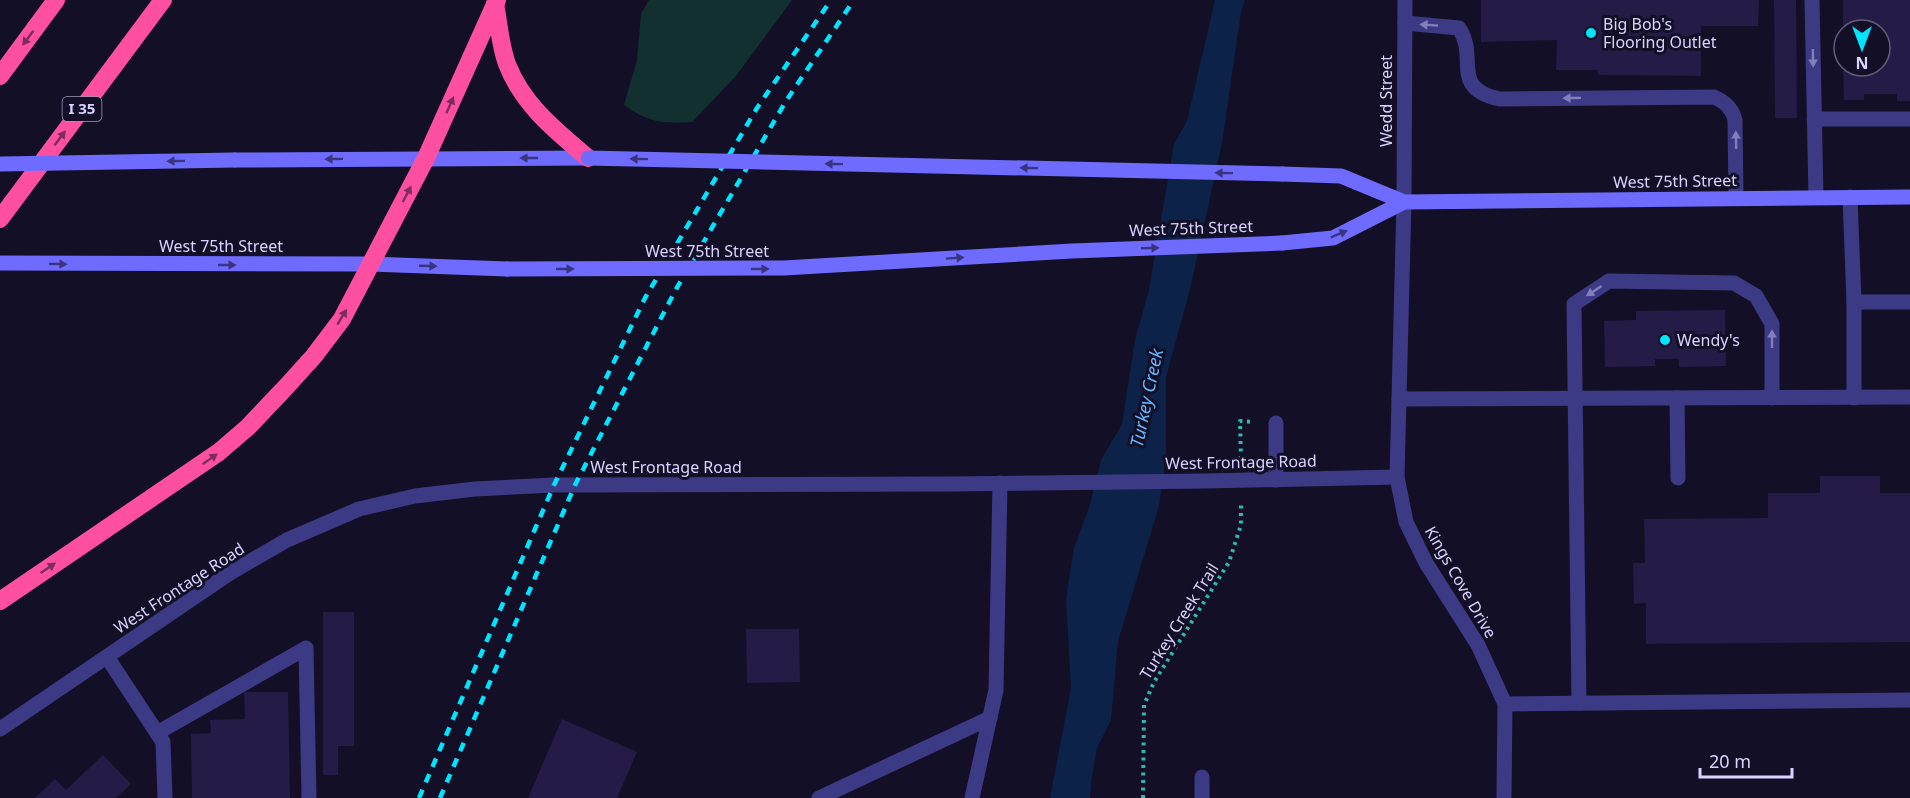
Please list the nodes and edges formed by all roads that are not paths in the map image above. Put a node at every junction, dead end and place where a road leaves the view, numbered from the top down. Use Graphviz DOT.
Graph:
graph roads {
  1 [pos="56,0"];
  2 [pos="163,0"];
  3 [pos="1405,0"];
  4 [pos="1812,0"];
  5 [pos="496,2"];
  6 [pos="1405,23"];
  7 [pos="0,76"];
  8 [pos="1814,119"];
  9 [pos="1910,119"];
  10 [pos="426,158"];
  11 [pos="588,158"];
  12 [pos="0,164"];
  13 [pos="1816,197"];
  14 [pos="1850,197"];
  15 [pos="1910,197"];
  16 [pos="1737,198"];
  17 [pos="1404,201"];
  18 [pos="0,219"];
  19 [pos="0,263"];
  20 [pos="370,264"];
  21 [pos="1854,302"];
  22 [pos="1910,302"];
  23 [pos="1575,398"];
  24 [pos="1677,398"];
  25 [pos="1772,398"];
  26 [pos="1854,398"];
  27 [pos="1910,398"];
  28 [pos="1399,399"];
  29 [pos="1276,423"];
  30 [pos="1397,477"];
  31 [pos="1678,478"];
  32 [pos="1276,480"];
  33 [pos="1000,483"];
  34 [pos="0,601"];
  35 [pos="107,657"];
  36 [pos="1910,700"];
  37 [pos="1579,703"];
  38 [pos="1505,704"];
  39 [pos="990,718"];
  40 [pos="0,729"];
  41 [pos="157,733"];
  42 [pos="1202,777"];
  43 [pos="165,798"];
  44 [pos="309,798"];
  45 [pos="819,798"];
  46 [pos="972,798"];
  47 [pos="1202,798"];
  48 [pos="1504,798"];
  1 -- 7 [label="highway, one-way"];
  18 -- 2 [label="highway, I 35, one-way"];
  3 -- 6 [label="street, Wedd Street"];
  4 -- 8 [label="street, one-way"];
  10 -- 5 [label="highway, one-way"];
  5 -- 11 [label="highway"];
  16 -- 6 [label="street, one-way"];
  6 -- 17 [label="street, Wedd Street"];
  8 -- 9 [label="street"];
  8 -- 13 [label="street"];
  11 -- 10 [label="main road, West 75th Street, one-way"];
  10 -- 12 [label="main road, West 75th Street, one-way, bridge"];
  20 -- 10 [label="highway, one-way"];
  17 -- 11 [label="main road, West 75th Street, one-way, bridge"];
  13 -- 14 [label="main road, West 75th Street"];
  13 -- 16 [label="main road, West 75th Street"];
  14 -- 15 [label="main road, West 75th Street"];
  14 -- 21 [label="street"];
  16 -- 17 [label="main road, West 75th Street"];
  20 -- 17 [label="main road, West 75th Street, one-way, bridge"];
  17 -- 28 [label="street, Kings Cove Drive"];
  19 -- 20 [label="main road, West 75th Street, one-way"];
  34 -- 20 [label="highway, one-way"];
  21 -- 22 [label="street"];
  21 -- 26 [label="street"];
  23 -- 24 [label="street"];
  25 -- 23 [label="street, one-way"];
  23 -- 28 [label="street"];
  23 -- 37 [label="street"];
  24 -- 25 [label="street"];
  24 -- 31 [label="street"];
  25 -- 26 [label="street"];
  26 -- 27 [label="street"];
  28 -- 30 [label="street, Kings Cove Drive"];
  29 -- 32 [label="street"];
  30 -- 32 [label="street, West Frontage Road"];
  30 -- 38 [label="street, Kings Cove Drive"];
  32 -- 33 [label="street, West Frontage Road"];
  33 -- 35 [label="street, West Frontage Road"];
  33 -- 39 [label="street"];
  35 -- 40 [label="street, West Frontage Road"];
  35 -- 41 [label="street"];
  36 -- 37 [label="street"];
  37 -- 38 [label="street"];
  38 -- 48 [label="street, Kings Cove Drive"];
  39 -- 45 [label="street"];
  39 -- 46 [label="street"];
  41 -- 43 [label="street"];
  41 -- 44 [label="street"];
  42 -- 47 [label="street"];
}
